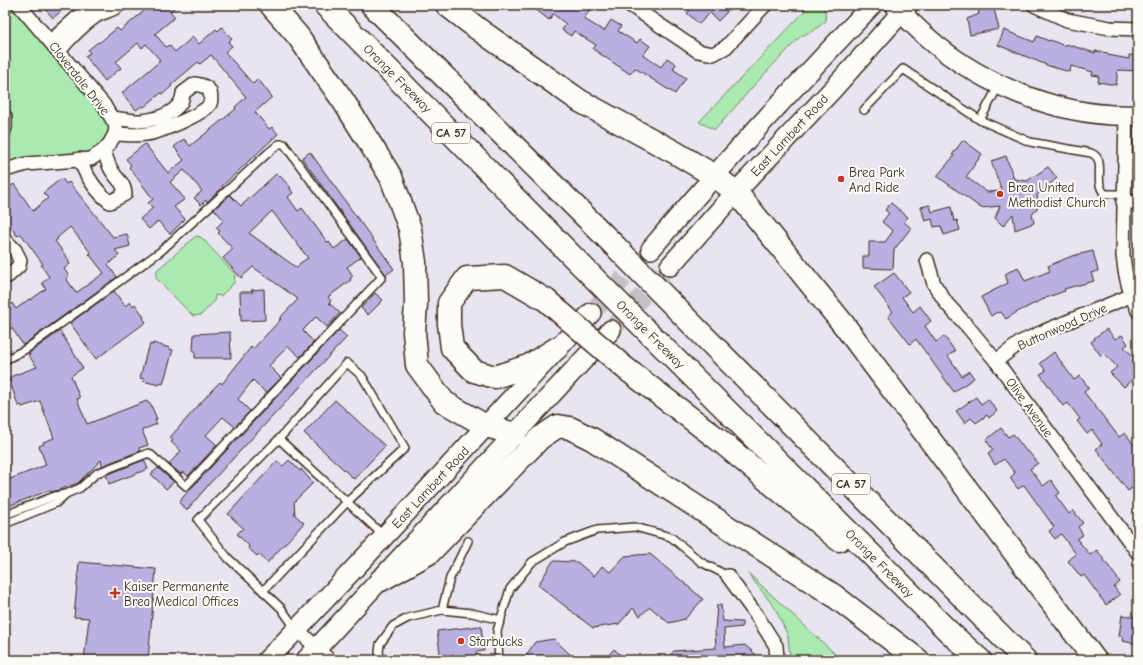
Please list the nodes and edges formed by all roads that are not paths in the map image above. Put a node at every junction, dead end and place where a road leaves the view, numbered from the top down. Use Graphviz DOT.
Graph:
graph roads {
  1 [pos="19,5"];
  2 [pos="91,5"];
  3 [pos="119,5"];
  4 [pos="271,5"];
  5 [pos="325,5"];
  6 [pos="372,5"];
  7 [pos="447,5"];
  8 [pos="630,5"];
  9 [pos="765,5"];
  10 [pos="872,5"];
  11 [pos="1034,5"];
  12 [pos="902,7"];
  13 [pos="102,8"];
  14 [pos="1138,29"];
  15 [pos="55,46"];
  16 [pos="999,84"];
  17 [pos="183,99"];
  18 [pos="864,110"];
  19 [pos="197,113"];
  20 [pos="1132,116"];
  21 [pos="5,117"];
  22 [pos="112,118"];
  23 [pos="980,120"];
  24 [pos="5,128"];
  25 [pos="115,134"];
  26 [pos="104,150"];
  27 [pos="79,159"];
  28 [pos="5,170"];
  29 [pos="713,175"];
  30 [pos="736,192"];
  31 [pos="1123,198"];
  32 [pos="1138,202"];
  33 [pos="5,240"];
  34 [pos="651,249"];
  35 [pos="927,260"];
  36 [pos="670,266"];
  37 [pos="5,276"];
  38 [pos="1130,296"];
  39 [pos="1138,311"];
  40 [pos="591,313"];
  41 [pos="611,330"];
  42 [pos="557,348"];
  43 [pos="5,360"];
  44 [pos="996,361"];
  45 [pos="486,426"];
  46 [pos="515,434"];
  47 [pos="279,438"];
  48 [pos="66,494"];
  49 [pos="347,502"];
  50 [pos="5,515"];
  51 [pos="5,524"];
  52 [pos="384,536"];
  53 [pos="468,541"];
  54 [pos="1138,553"];
  55 [pos="728,576"];
  56 [pos="381,580"];
  57 [pos="263,591"];
  58 [pos="442,610"];
  59 [pos="501,620"];
  60 [pos="297,630"];
  61 [pos="948,630"];
  62 [pos="317,656"];
  63 [pos="267,660"];
  64 [pos="381,660"];
  65 [pos="499,660"];
  66 [pos="777,660"];
  67 [pos="918,660"];
  68 [pos="980,660"];
  69 [pos="1025,660"];
  70 [pos="1095,660"];
  1 -- 15 [label="street, Cloverdale Drive"];
  2 -- 15 [label="street"];
  3 -- 13 [label="street"];
  4 -- 45 [label="highway"];
  5 -- 61 [label="highway, Orange Freeway / CA 57, bridge"];
  6 -- 69 [label="highway, CA 57, bridge"];
  7 -- 29 [label="highway"];
  8 -- 9 [label="street"];
  10 -- 29 [label="main road"];
  11 -- 14 [label="street"];
  12 -- 16 [label="main road"];
  12 -- 30 [label="main road, East Lambert Road"];
  13 -- 15 [label="street"];
  15 -- 22 [label="street, Cloverdale Drive"];
  16 -- 20 [label="main road"];
  16 -- 23 [label="lane"];
  17 -- 19 [label="street"];
  17 -- 19 [label="street"];
  17 -- 22 [label="street"];
  18 -- 23 [label="lane"];
  19 -- 25 [label="street"];
  20 -- 31 [label="street"];
  21 -- 24 [label="street"];
  22 -- 25 [label="street, Cloverdale Drive"];
  23 -- 31 [label="lane"];
  25 -- 26 [label="street"];
  26 -- 27 [label="street"];
  26 -- 27 [label="street"];
  27 -- 28 [label="street"];
  29 -- 30 [label="highway"];
  29 -- 34 [label="main road"];
  30 -- 36 [label="main road, East Lambert Road"];
  30 -- 70 [label="highway"];
  31 -- 32 [label="street"];
  31 -- 38 [label="street"];
  33 -- 37 [label="street"];
  35 -- 44 [label="street, Olive Avenue"];
  38 -- 39 [label="street"];
  38 -- 44 [label="street, Buttonwood Drive"];
  40 -- 42 [label="main road, East Lambert Road"];
  41 -- 46 [label="main road, East Lambert Road"];
  42 -- 45 [label="main road, East Lambert Road"];
  42 -- 61 [label="highway, bridge"];
  43 -- 48 [label="lane"];
  44 -- 54 [label="street, Olive Avenue"];
  45 -- 46 [label="highway"];
  45 -- 52 [label="main road, East Lambert Road"];
  46 -- 56 [label="main road, East Lambert Road"];
  47 -- 49 [label="lane"];
  47 -- 49 [label="lane"];
  47 -- 57 [label="lane"];
  48 -- 50 [label="lane"];
  48 -- 51 [label="lane"];
  49 -- 52 [label="lane"];
  49 -- 57 [label="lane"];
  52 -- 60 [label="main road, East Lambert Road"];
  53 -- 58 [label="lane"];
  55 -- 59 [label="lane"];
  55 -- 66 [label="street"];
  56 -- 62 [label="main road, East Lambert Road"];
  56 -- 67 [label="highway"];
  57 -- 60 [label="lane"];
  58 -- 59 [label="lane"];
  58 -- 64 [label="lane"];
  59 -- 65 [label="lane"];
  60 -- 62 [label="street"];
  60 -- 63 [label="main road, East Lambert Road"];
  61 -- 68 [label="highway, Orange Freeway / CA 57"];
}
